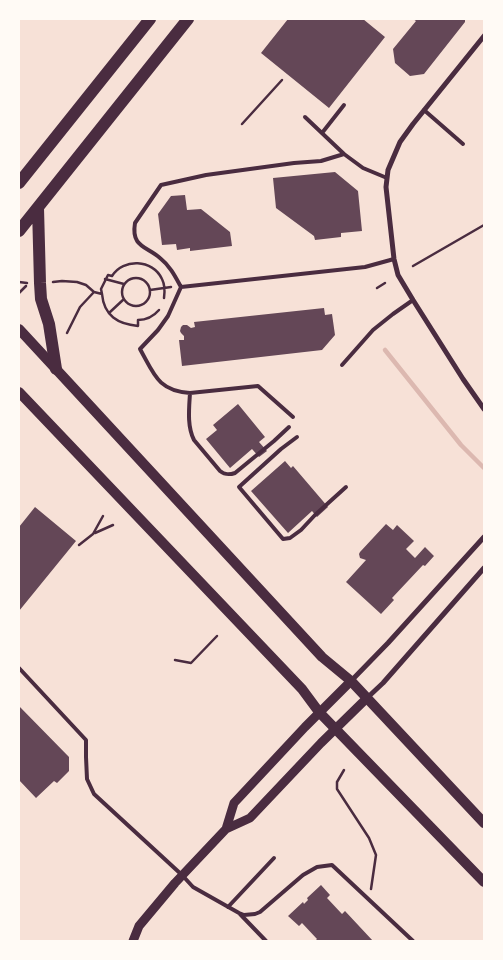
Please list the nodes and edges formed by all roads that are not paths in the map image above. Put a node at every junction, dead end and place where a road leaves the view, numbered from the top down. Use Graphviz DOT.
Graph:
graph roads {
  1 [pos="150,19"];
  2 [pos="188,19"];
  3 [pos="484,36"];
  4 [pos="344,104"];
  5 [pos="424,110"];
  6 [pos="305,117"];
  7 [pos="322,133"];
  8 [pos="463,144"];
  9 [pos="344,154"];
  10 [pos="386,178"];
  11 [pos="19,183"];
  12 [pos="38,208"];
  13 [pos="19,231"];
  14 [pos="394,259"];
  15 [pos="181,287"];
  16 [pos="413,300"];
  17 [pos="19,329"];
  18 [pos="342,365"];
  19 [pos="56,369"];
  20 [pos="19,392"];
  21 [pos="190,393"];
  22 [pos="484,409"];
  23 [pos="293,417"];
  24 [pos="289,427"];
  25 [pos="297,437"];
  26 [pos="346,487"];
  27 [pos="484,537"];
  28 [pos="484,568"];
  29 [pos="19,668"];
  30 [pos="351,681"];
  31 [pos="367,698"];
  32 [pos="319,712"];
  33 [pos="335,729"];
  34 [pos="484,823"];
  35 [pos="226,829"];
  36 [pos="274,858"];
  37 [pos="182,875"];
  38 [pos="484,882"];
  39 [pos="228,907"];
  40 [pos="239,912"];
  41 [pos="133,941"];
  42 [pos="266,941"];
  43 [pos="413,941"];
  1 -- 11 [label="main road"];
  2 -- 12 [label="main road"];
  3 -- 5 [label="street"];
  4 -- 7 [label="lane"];
  5 -- 8 [label="lane"];
  5 -- 10 [label="street"];
  6 -- 7 [label="lane"];
  7 -- 9 [label="lane"];
  9 -- 10 [label="lane"];
  9 -- 15 [label="lane"];
  10 -- 14 [label="street"];
  12 -- 13 [label="main road"];
  12 -- 19 [label="main road"];
  14 -- 15 [label="lane"];
  14 -- 16 [label="street"];
  15 -- 21 [label="lane"];
  16 -- 18 [label="lane"];
  16 -- 22 [label="street"];
  17 -- 19 [label="main road"];
  19 -- 30 [label="main road"];
  20 -- 32 [label="main road"];
  21 -- 23 [label="lane"];
  21 -- 24 [label="lane"];
  25 -- 26 [label="lane"];
  27 -- 30 [label="street"];
  28 -- 31 [label="street"];
  29 -- 37 [label="lane"];
  30 -- 31 [label="main road"];
  30 -- 32 [label="street"];
  31 -- 33 [label="street"];
  31 -- 34 [label="main road"];
  32 -- 33 [label="main road"];
  32 -- 35 [label="street"];
  33 -- 35 [label="street"];
  33 -- 38 [label="main road"];
  35 -- 37 [label="street"];
  36 -- 39 [label="lane"];
  37 -- 39 [label="lane"];
  37 -- 41 [label="street"];
  39 -- 40 [label="lane"];
  40 -- 42 [label="lane"];
  40 -- 43 [label="lane"];
}
